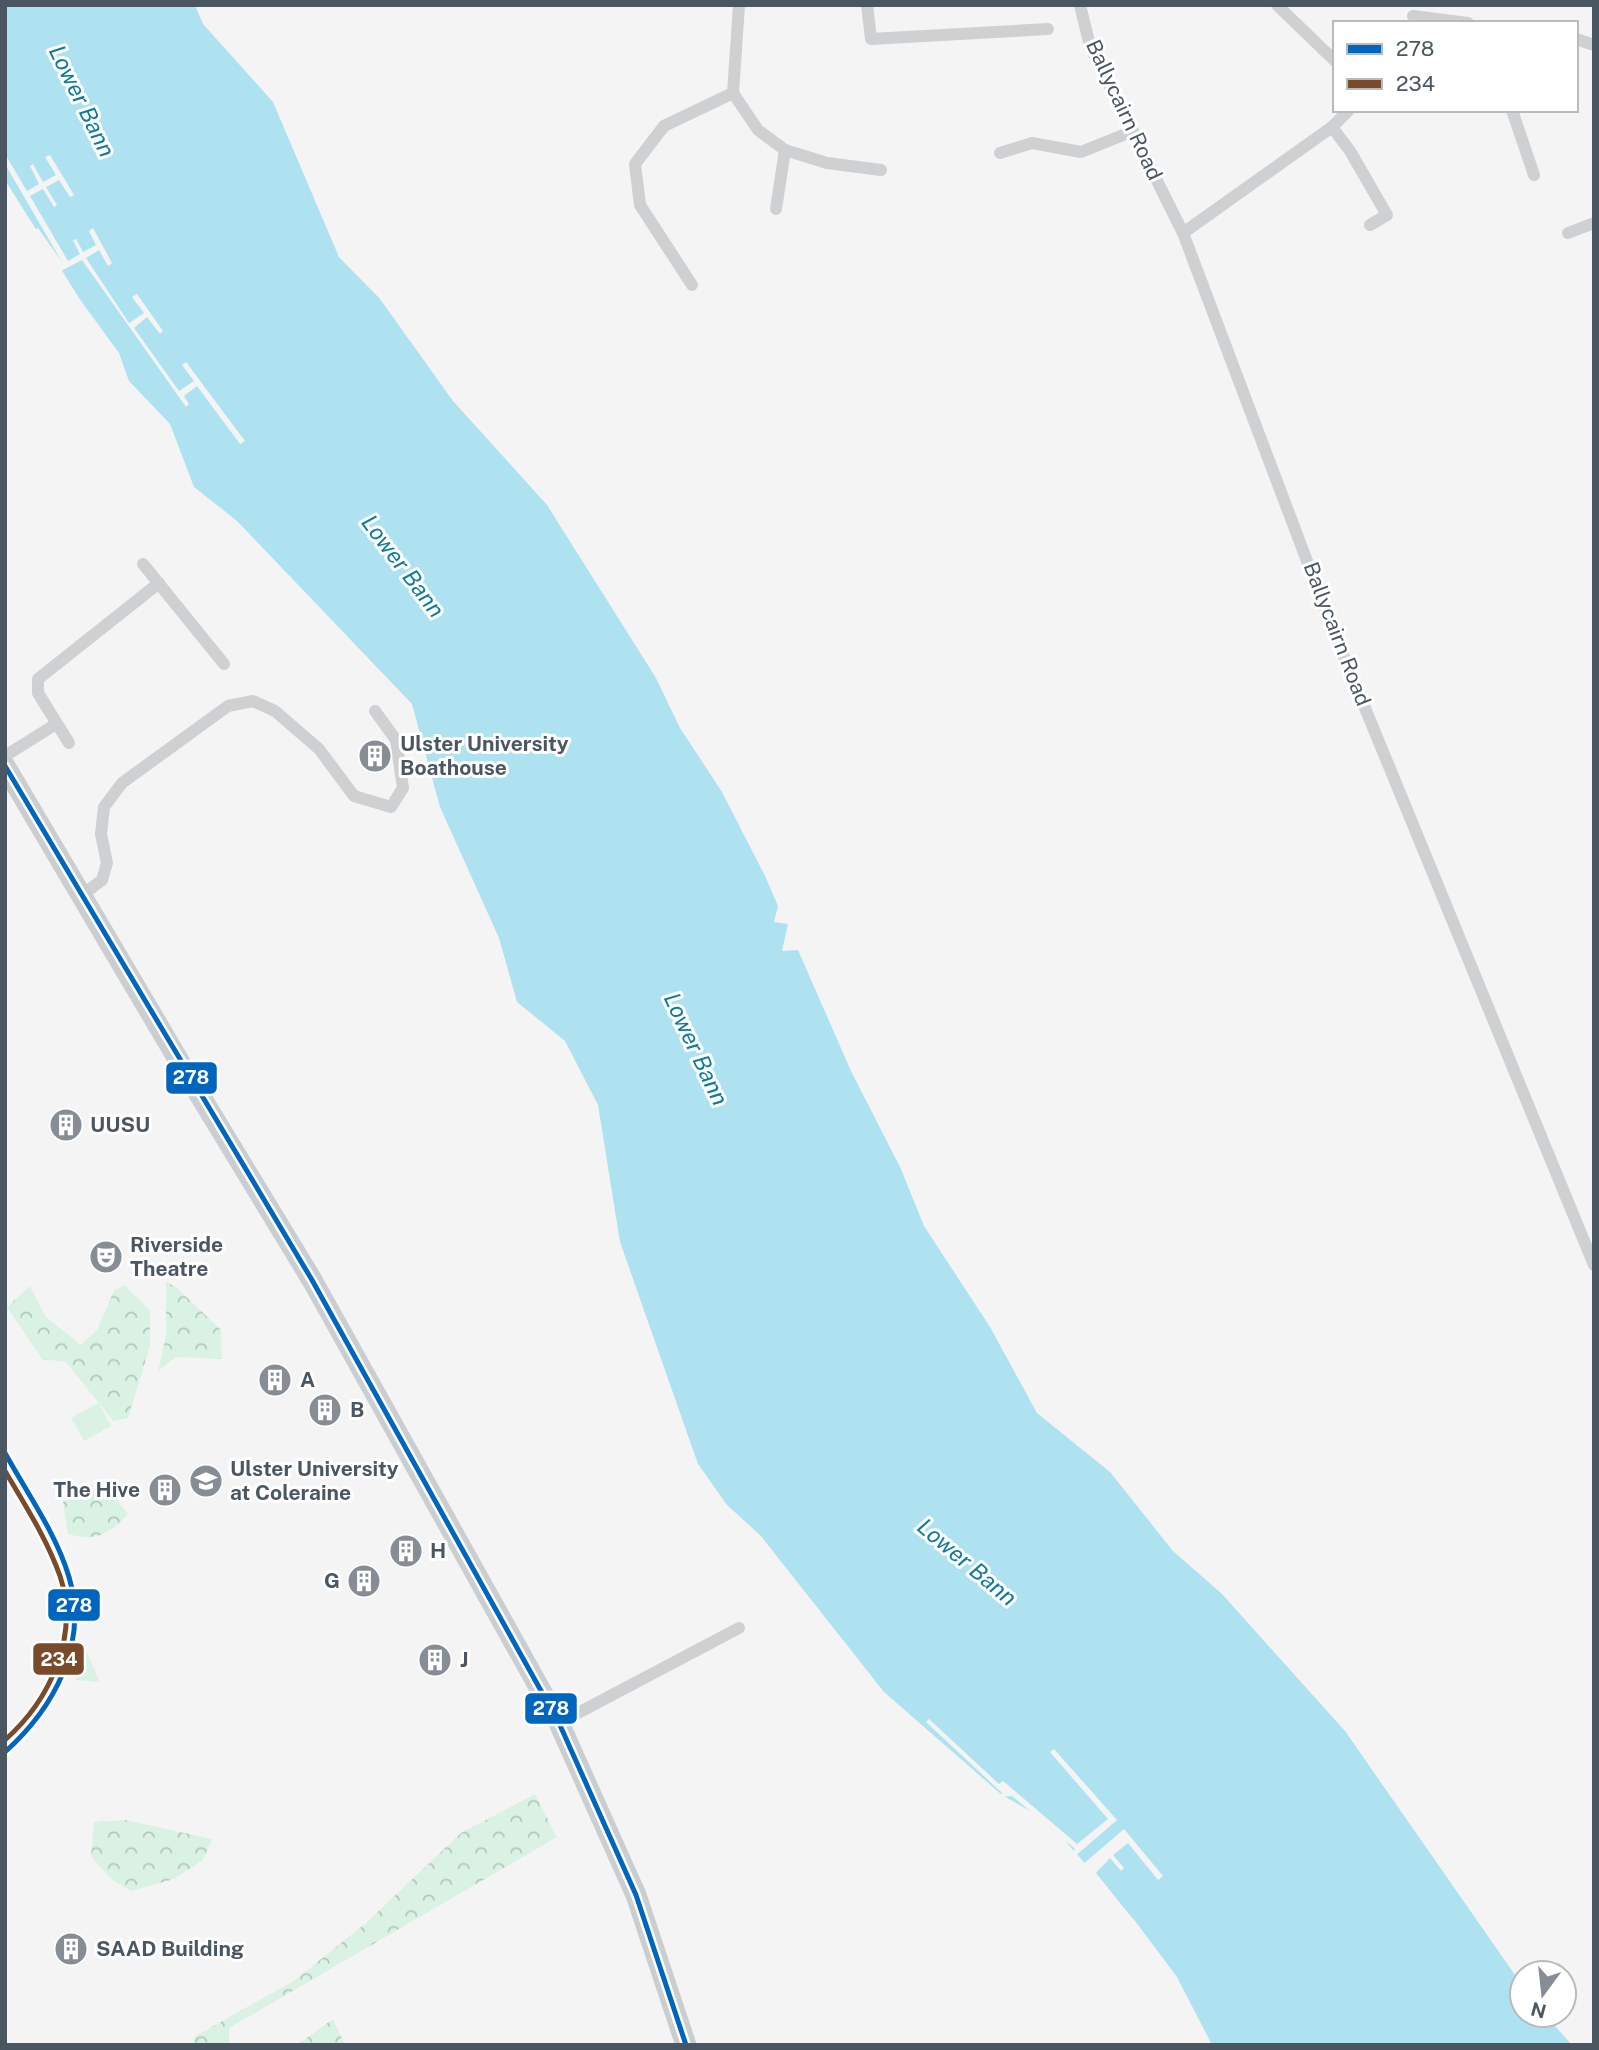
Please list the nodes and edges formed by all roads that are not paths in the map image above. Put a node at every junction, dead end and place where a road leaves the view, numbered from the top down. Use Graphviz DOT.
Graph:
graph roads {
  1 [pos="739,5"];
  2 [pos="867,5"];
  3 [pos="1080,5"];
  4 [pos="1277,5"];
  5 [pos="1413,15"];
  6 [pos="1454,21"];
  7 [pos="1048,29"];
  8 [pos="1333,59"];
  9 [pos="733,93"];
  10 [pos="1347,112"];
  11 [pos="1513,112"];
  12 [pos="1332,127"];
  13 [pos="1133,131"];
  14 [pos="785,150"];
  15 [pos="1000,153"];
  16 [pos="881,170"];
  17 [pos="1534,175"];
  18 [pos="776,209"];
  19 [pos="1594,223"];
  20 [pos="1370,225"];
  21 [pos="1183,233"];
  22 [pos="1568,233"];
  23 [pos="692,285"];
  24 [pos="143,564"];
  25 [pos="159,583"];
  26 [pos="224,664"];
  27 [pos="375,711"];
  28 [pos="56,724"];
  29 [pos="69,743"];
  30 [pos="5,756"];
  31 [pos="5,766"];
  32 [pos="81,896"];
  33 [pos="1594,1265"];
  34 [pos="739,1628"];
  35 [pos="559,1723"];
  36 [pos="686,2045"];
  1 -- 9 [label="street"];
  2 -- 7 [label="street"];
  3 -- 13 [label="street, Ballycairn Road"];
  4 -- 8 [label="street"];
  5 -- 6 [label="street"];
  9 -- 14 [label="street"];
  9 -- 23 [label="street"];
  10 -- 12 [label="street"];
  11 -- 17 [label="street"];
  12 -- 20 [label="street"];
  12 -- 21 [label="street"];
  13 -- 15 [label="street"];
  13 -- 21 [label="street, Ballycairn Road"];
  14 -- 16 [label="street"];
  14 -- 18 [label="street"];
  19 -- 22 [label="street"];
  21 -- 33 [label="street, Ballycairn Road"];
  24 -- 25 [label="street"];
  25 -- 26 [label="street"];
  25 -- 28 [label="street"];
  27 -- 32 [label="street"];
  28 -- 29 [label="street"];
  28 -- 30 [label="street"];
  31 -- 32 [label="main road"];
  32 -- 35 [label="main road"];
  34 -- 35 [label="street"];
  35 -- 36 [label="main road"];
}
